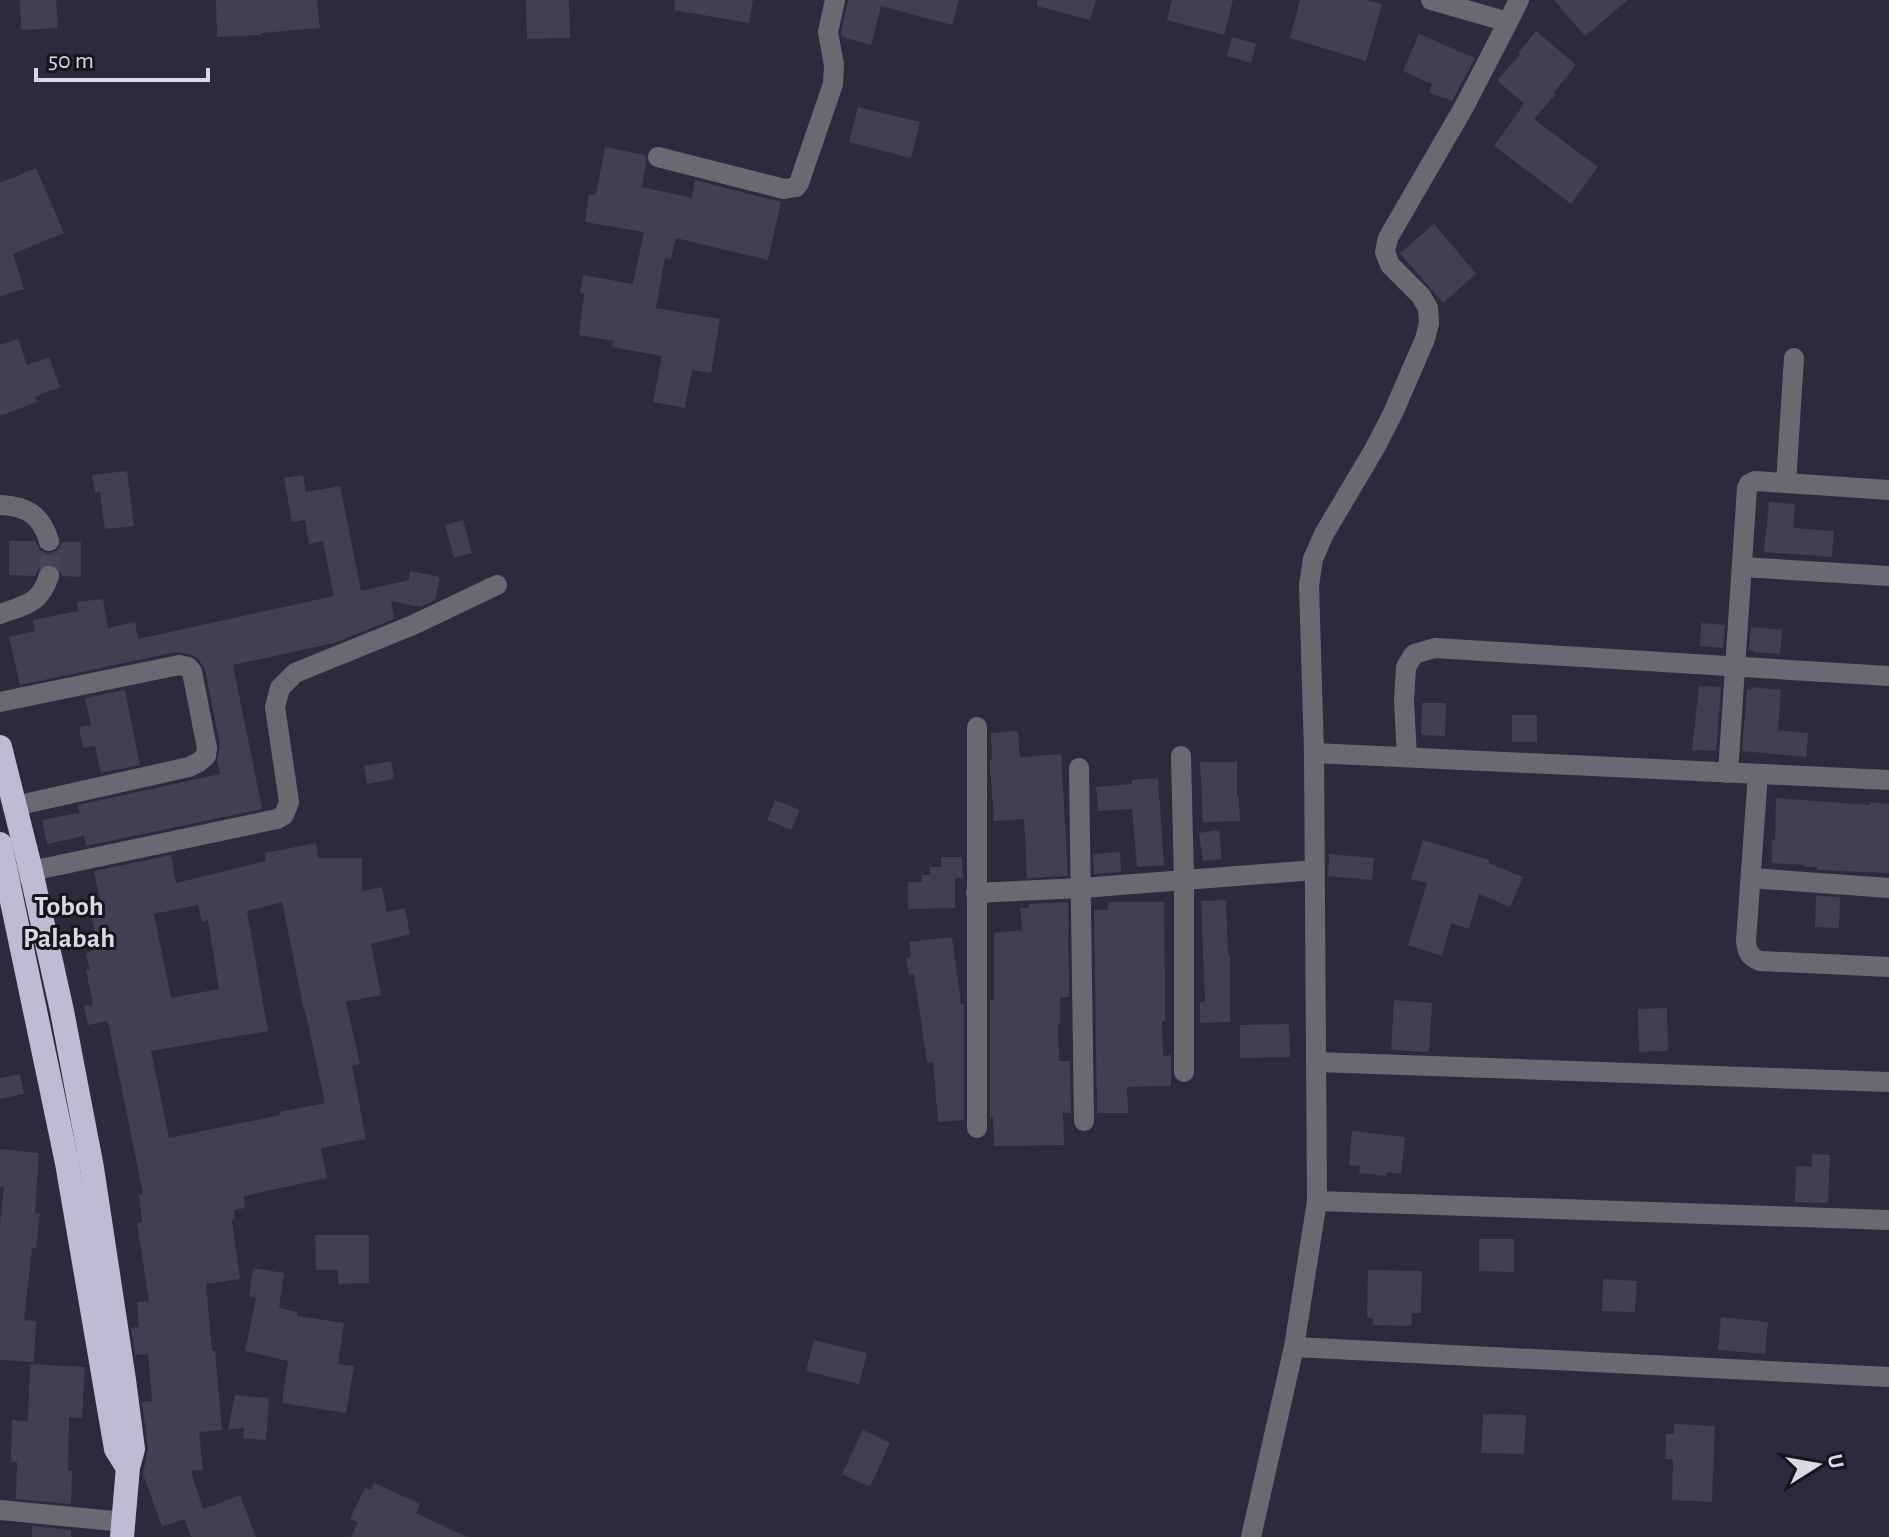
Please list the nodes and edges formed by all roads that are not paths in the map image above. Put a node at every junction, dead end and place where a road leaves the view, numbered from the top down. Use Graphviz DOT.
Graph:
graph roads {
  1 [pos="835,0"];
  2 [pos="1431,0"];
  3 [pos="1519,0"];
  4 [pos="1508,22"];
  5 [pos="658,157"];
  6 [pos="1794,358"];
  7 [pos="1786,483"];
  8 [pos="1889,490"];
  9 [pos="0,505"];
  10 [pos="49,541"];
  11 [pos="1742,567"];
  12 [pos="49,576"];
  13 [pos="1889,576"];
  14 [pos="497,585"];
  15 [pos="0,614"];
  16 [pos="1735,665"];
  17 [pos="1889,676"];
  18 [pos="0,702"];
  19 [pos="977,727"];
  20 [pos="0,747"];
  21 [pos="1314,753"];
  22 [pos="1181,756"];
  23 [pos="1407,757"];
  24 [pos="1079,768"];
  25 [pos="1728,773"];
  26 [pos="1758,774"];
  27 [pos="1889,780"];
  28 [pos="15,806"];
  29 [pos="0,844"];
  30 [pos="1315,870"];
  31 [pos="19,873"];
  32 [pos="1751,878"];
  33 [pos="1184,880"];
  34 [pos="1082,888"];
  35 [pos="1889,888"];
  36 [pos="976,893"];
  37 [pos="1889,967"];
  38 [pos="1316,1062"];
  39 [pos="1184,1072"];
  40 [pos="1889,1082"];
  41 [pos="1084,1121"];
  42 [pos="977,1128"];
  43 [pos="1317,1201"];
  44 [pos="1889,1220"];
  45 [pos="1294,1347"];
  46 [pos="1889,1377"];
  47 [pos="0,1510"];
  48 [pos="123,1529"];
  49 [pos="1251,1537"];
  1 -- 5 [label="street"];
  2 -- 4 [label="street"];
  3 -- 4 [label="street"];
  4 -- 21 [label="street"];
  6 -- 7 [label="street"];
  7 -- 8 [label="street"];
  7 -- 11 [label="street"];
  9 -- 10 [label="street"];
  11 -- 13 [label="street"];
  11 -- 16 [label="street"];
  12 -- 15 [label="street"];
  14 -- 31 [label="street"];
  16 -- 17 [label="street"];
  16 -- 23 [label="street"];
  16 -- 25 [label="street"];
  18 -- 28 [label="street"];
  19 -- 36 [label="street"];
  20 -- 28 [label="highway"];
  21 -- 23 [label="street"];
  21 -- 30 [label="street"];
  22 -- 33 [label="street"];
  23 -- 25 [label="street"];
  24 -- 34 [label="street"];
  25 -- 26 [label="street"];
  26 -- 27 [label="street"];
  26 -- 32 [label="street"];
  28 -- 31 [label="highway"];
  29 -- 31 [label="highway"];
  30 -- 33 [label="street"];
  30 -- 38 [label="street"];
  31 -- 48 [label="highway"];
  32 -- 35 [label="street"];
  32 -- 37 [label="street"];
  33 -- 34 [label="street"];
  33 -- 39 [label="street"];
  34 -- 36 [label="street"];
  34 -- 41 [label="street"];
  36 -- 42 [label="street"];
  38 -- 40 [label="street"];
  38 -- 43 [label="street"];
  43 -- 44 [label="street"];
  43 -- 45 [label="street"];
  45 -- 46 [label="street"];
  45 -- 49 [label="street"];
  47 -- 48 [label="street"];
}
